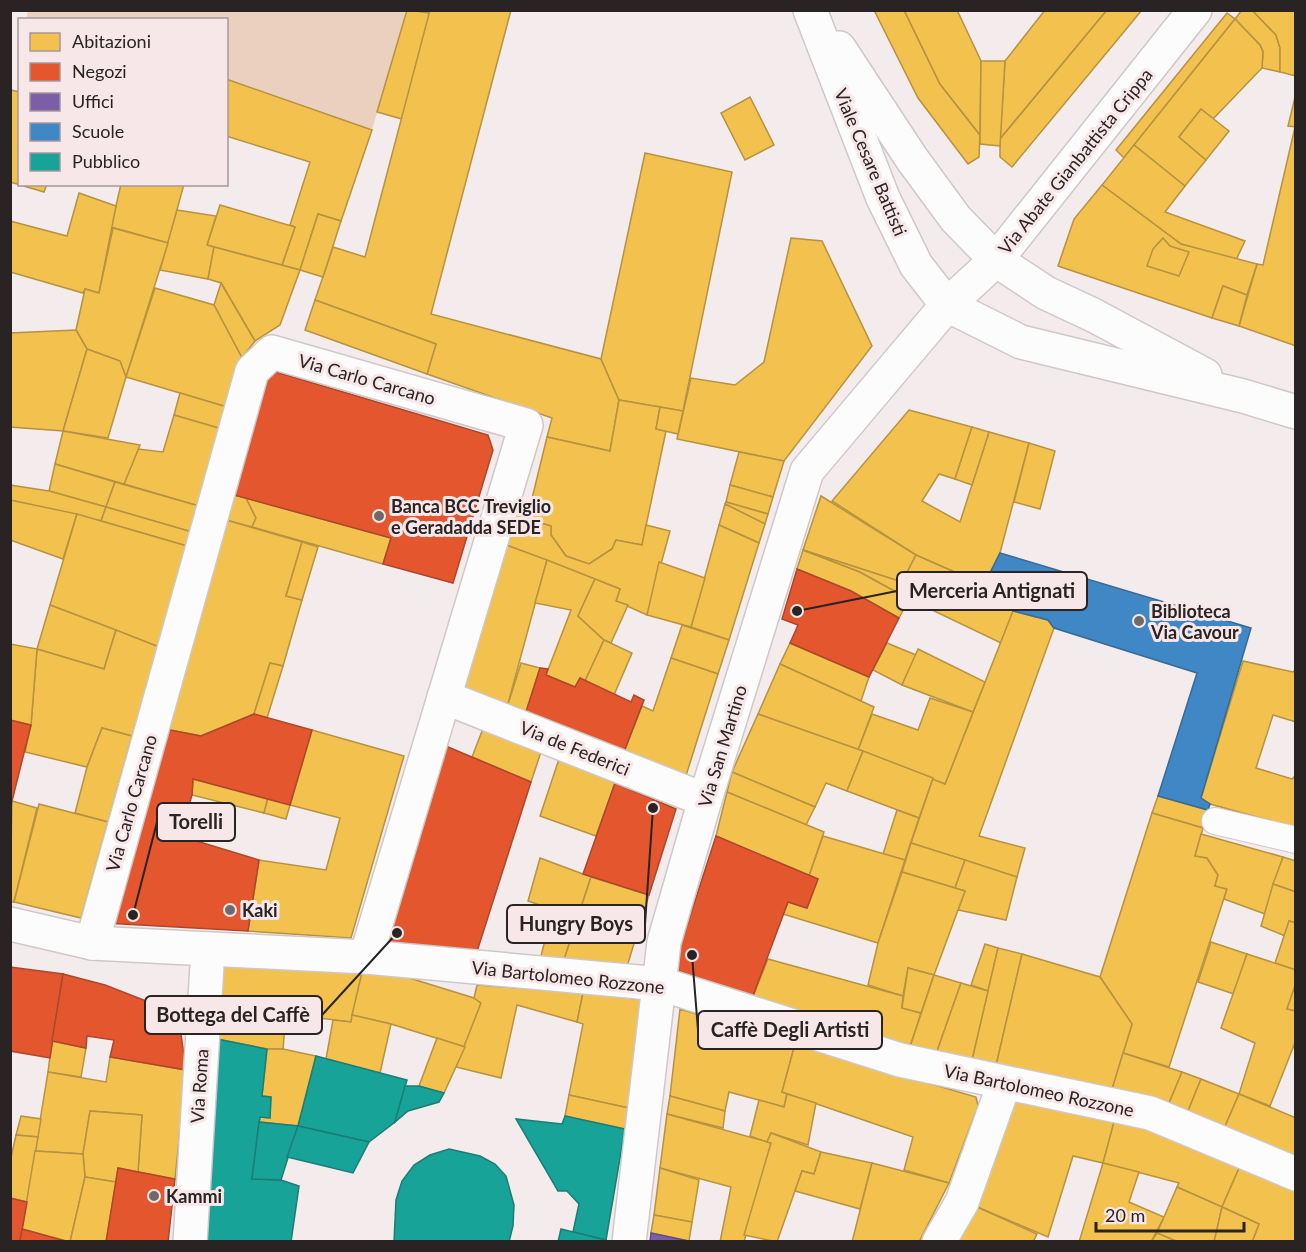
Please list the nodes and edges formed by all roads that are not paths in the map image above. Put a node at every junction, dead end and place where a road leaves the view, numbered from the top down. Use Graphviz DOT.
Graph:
graph roads {
  1 [pos="810,10"];
  2 [pos="815,10"];
  3 [pos="1195,10"];
  4 [pos="996,261"];
  5 [pos="947,304"];
  6 [pos="1243,396"];
  7 [pos="1296,412"];
  8 [pos="444,697"];
  9 [pos="705,800"];
  10 [pos="1215,821"];
  11 [pos="1296,840"];
  12 [pos="10,924"];
  13 [pos="92,943"];
  14 [pos="208,949"];
  15 [pos="366,957"];
  16 [pos="661,984"];
  17 [pos="1004,1084"];
  18 [pos="1296,1174"];
  19 [pos="190,1242"];
  20 [pos="629,1242"];
  21 [pos="939,1242"];
  1 -- 5 [label="street, Viale Cesare Battisti"];
  2 -- 4 [label="street, Viale Cesare Battisti"];
  3 -- 4 [label="street, Via Abate Gianbattista Crippa"];
  4 -- 5 [label="street, Via Abate Gianbattista Crippa"];
  4 -- 6 [label="street, Viale Cesare Battisti"];
  5 -- 6 [label="street"];
  5 -- 9 [label="street, Via San Martino"];
  6 -- 7 [label="street"];
  8 -- 9 [label="street, Via de Federici"];
  8 -- 13 [label="street, Via Carlo Carcano"];
  8 -- 15 [label="street, Via Carlo Carcano"];
  9 -- 16 [label="street, Via San Martino"];
  10 -- 11 [label="lane"];
  12 -- 13 [label="street"];
  13 -- 14 [label="street"];
  14 -- 15 [label="street, Via Bartolomeo Rozzone"];
  14 -- 19 [label="street, Via Roma"];
  15 -- 16 [label="street, Via Bartolomeo Rozzone"];
  16 -- 17 [label="street, Via Bartolomeo Rozzone"];
  16 -- 20 [label="street, Via San Martino"];
  17 -- 18 [label="street, Via Bartolomeo Rozzone"];
  17 -- 21 [label="street"];
}
